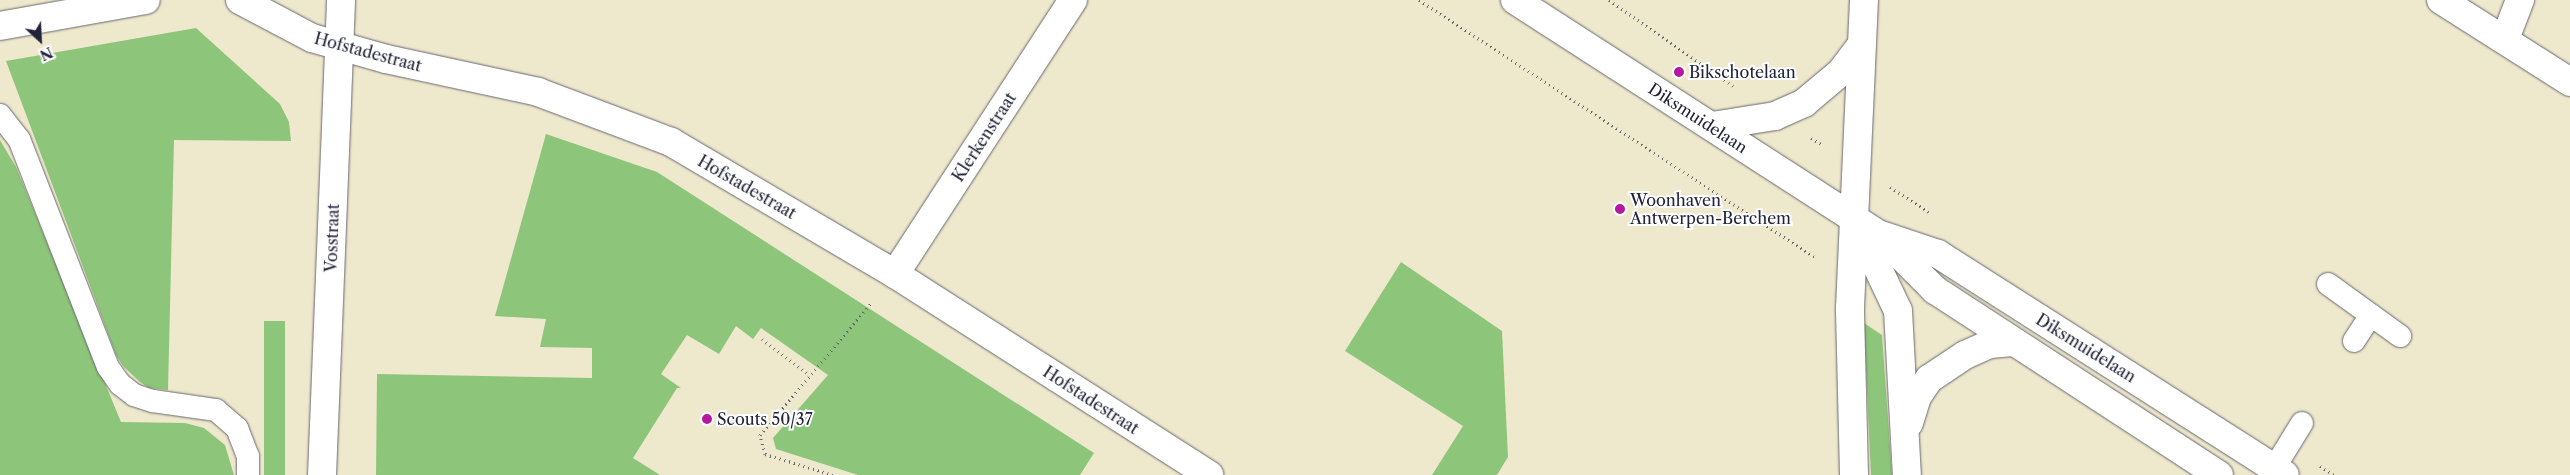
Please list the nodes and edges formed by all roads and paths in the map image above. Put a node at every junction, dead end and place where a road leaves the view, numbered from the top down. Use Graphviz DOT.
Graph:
graph roads {
  1 [pos="146,0"];
  2 [pos="240,0"];
  3 [pos="341,0"];
  4 [pos="1073,0"];
  5 [pos="1419,0"];
  6 [pos="1515,0"];
  7 [pos="1864,0"];
  8 [pos="2441,0"];
  9 [pos="2520,0"];
  10 [pos="0,26"];
  11 [pos="2505,39"];
  12 [pos="1861,44"];
  13 [pos="340,47"];
  14 [pos="2570,82"];
  15 [pos="0,115"];
  16 [pos="1712,126"];
  17 [pos="1854,219"];
  18 [pos="1880,235"];
  19 [pos="895,274"];
  20 [pos="1852,281"];
  21 [pos="2328,284"];
  22 [pos="2371,315"];
  23 [pos="2400,336"];
  24 [pos="762,339"];
  25 [pos="2354,341"];
  26 [pos="2013,342"];
  27 [pos="810,375"];
  28 [pos="2302,424"];
  29 [pos="1905,437"];
  30 [pos="2277,473"];
  31 [pos="248,475"];
  32 [pos="322,475"];
  33 [pos="833,475"];
  34 [pos="1209,475"];
  35 [pos="1854,475"];
  36 [pos="1908,475"];
  37 [pos="2219,475"];
  1 -- 10 [label="street"];
  2 -- 13 [label="street, Hofstadestraat"];
  3 -- 13 [label="street, Vosstraat"];
  4 -- 19 [label="street, Klerkenstraat"];
  5 -- 20 [label="path"];
  6 -- 16 [label="street, Diksmuidelaan"];
  7 -- 12 [label="street"];
  8 -- 11 [label="street"];
  9 -- 11 [label="street"];
  11 -- 14 [label="street"];
  12 -- 16 [label="street"];
  12 -- 17 [label="street"];
  13 -- 19 [label="street, Hofstadestraat"];
  13 -- 32 [label="street, Vosstraat"];
  15 -- 31 [label="lane"];
  16 -- 17 [label="street, Diksmuidelaan"];
  17 -- 18 [label="street, Diksmuidelaan"];
  17 -- 20 [label="street"];
  17 -- 29 [label="street"];
  18 -- 26 [label="street, Diksmuidelaan"];
  18 -- 30 [label="street, Diksmuidelaan"];
  19 -- 27 [label="path"];
  19 -- 34 [label="street, Hofstadestraat"];
  20 -- 35 [label="street"];
  21 -- 22 [label="lane"];
  22 -- 23 [label="lane"];
  22 -- 25 [label="lane"];
  24 -- 27 [label="path"];
  26 -- 29 [label="street"];
  26 -- 37 [label="street, Diksmuidelaan"];
  27 -- 33 [label="path"];
  28 -- 30 [label="lane"];
  29 -- 36 [label="street"];
}
